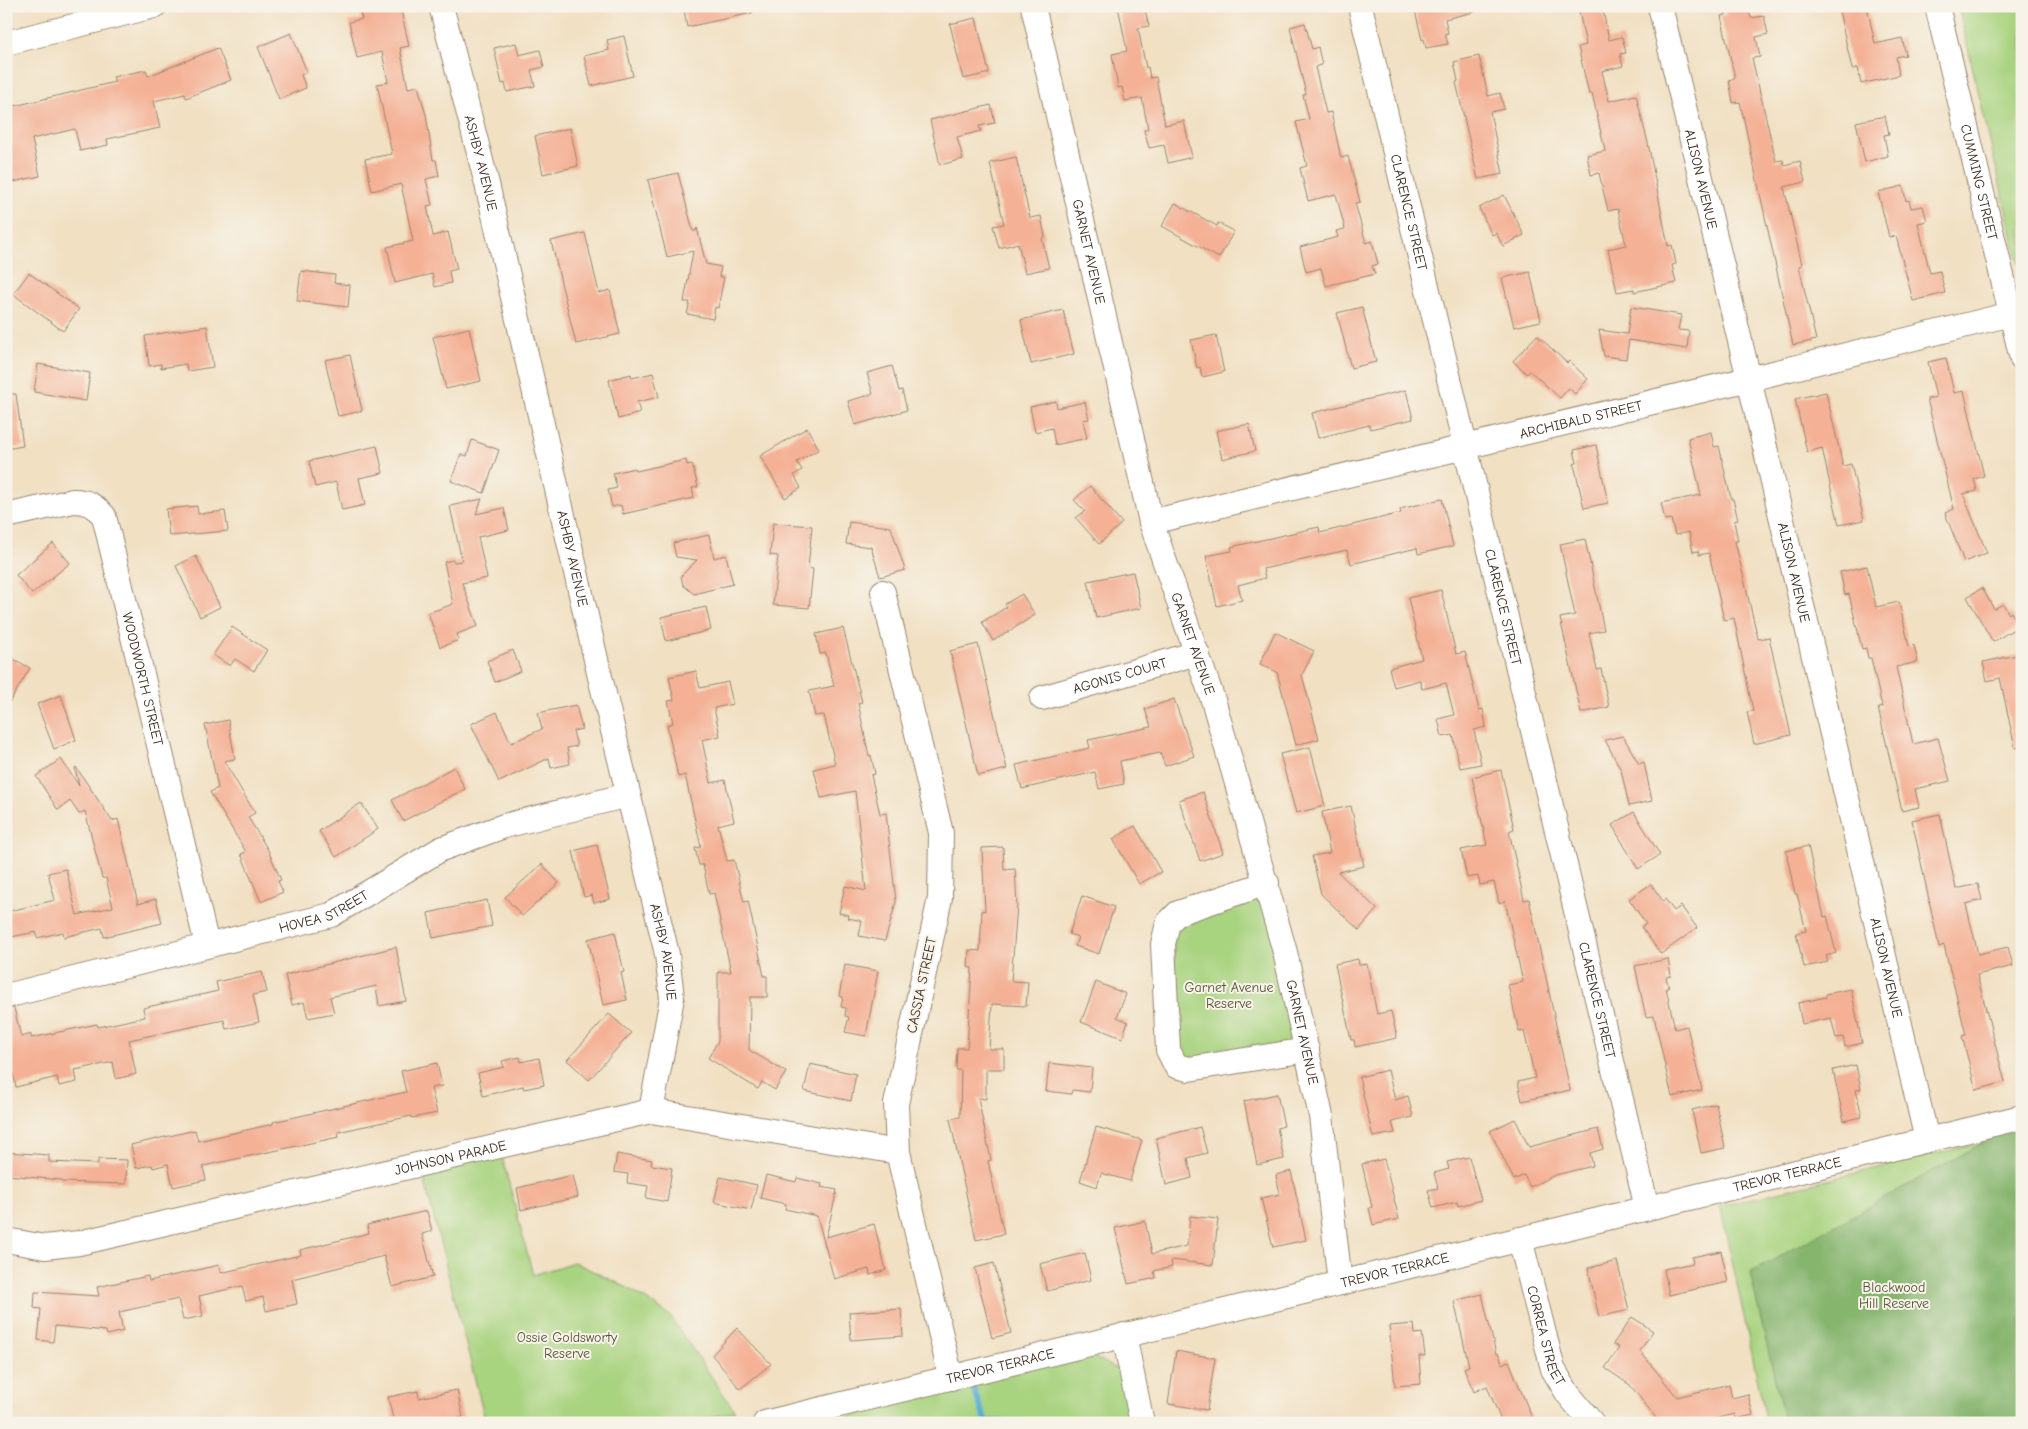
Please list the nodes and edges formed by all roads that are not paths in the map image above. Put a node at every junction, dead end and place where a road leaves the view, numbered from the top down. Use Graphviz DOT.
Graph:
graph roads {
  1 [pos="154,6"];
  2 [pos="442,6"];
  3 [pos="1033,6"];
  4 [pos="1360,6"];
  5 [pos="1660,6"];
  6 [pos="1937,6"];
  7 [pos="6,43"];
  8 [pos="2011,314"];
  9 [pos="2022,359"];
  10 [pos="1749,379"];
  11 [pos="1465,446"];
  12 [pos="6,516"];
  13 [pos="1151,522"];
  14 [pos="883,592"];
  15 [pos="1197,653"];
  16 [pos="1042,698"];
  17 [pos="628,795"];
  18 [pos="1267,883"];
  19 [pos="207,945"];
  20 [pos="6,996"];
  21 [pos="1307,1050"];
  22 [pos="651,1111"];
  23 [pos="2022,1117"];
  24 [pos="1927,1140"];
  25 [pos="898,1152"];
  26 [pos="1647,1208"];
  27 [pos="1520,1239"];
  28 [pos="6,1240"];
  29 [pos="1340,1283"];
  30 [pos="1124,1335"];
  31 [pos="951,1378"];
  32 [pos="765,1423"];
  33 [pos="1142,1423"];
  34 [pos="1592,1423"];
  1 -- 7 [label="street"];
  2 -- 17 [label="street, ASHBY AVENUE"];
  3 -- 13 [label="street, GARNET AVENUE"];
  4 -- 11 [label="street, CLARENCE STREET"];
  5 -- 10 [label="street, ALISON AVENUE"];
  6 -- 8 [label="street, CUMMING STREET"];
  8 -- 9 [label="street, CUMMING STREET"];
  8 -- 10 [label="street, ARCHIBALD STREET"];
  10 -- 11 [label="street, ARCHIBALD STREET"];
  10 -- 24 [label="street, ALISON AVENUE"];
  11 -- 13 [label="street, ARCHIBALD STREET"];
  11 -- 26 [label="street, CLARENCE STREET"];
  12 -- 19 [label="street, WOODWORTH STREET"];
  13 -- 15 [label="street, GARNET AVENUE"];
  14 -- 25 [label="street, CASSIA STREET"];
  15 -- 16 [label="street, AGONIS COURT"];
  15 -- 18 [label="street, GARNET AVENUE"];
  17 -- 19 [label="street, HOVEA STREET"];
  17 -- 22 [label="street, ASHBY AVENUE"];
  18 -- 21 [label="street, GARNET AVENUE"];
  18 -- 21 [label="street"];
  19 -- 20 [label="street, HOVEA STREET"];
  21 -- 29 [label="street, GARNET AVENUE"];
  22 -- 25 [label="street, JOHNSON PARADE"];
  22 -- 28 [label="street, JOHNSON PARADE"];
  23 -- 24 [label="street, TREVOR TERRACE"];
  24 -- 26 [label="street, TREVOR TERRACE"];
  25 -- 31 [label="street, CASSIA STREET"];
  26 -- 27 [label="street, TREVOR TERRACE"];
  27 -- 29 [label="street, TREVOR TERRACE"];
  27 -- 34 [label="street, CORREA STREET"];
  29 -- 30 [label="street, TREVOR TERRACE"];
  30 -- 31 [label="street, TREVOR TERRACE"];
  30 -- 33 [label="street"];
  31 -- 32 [label="street, TREVOR TERRACE"];
}
